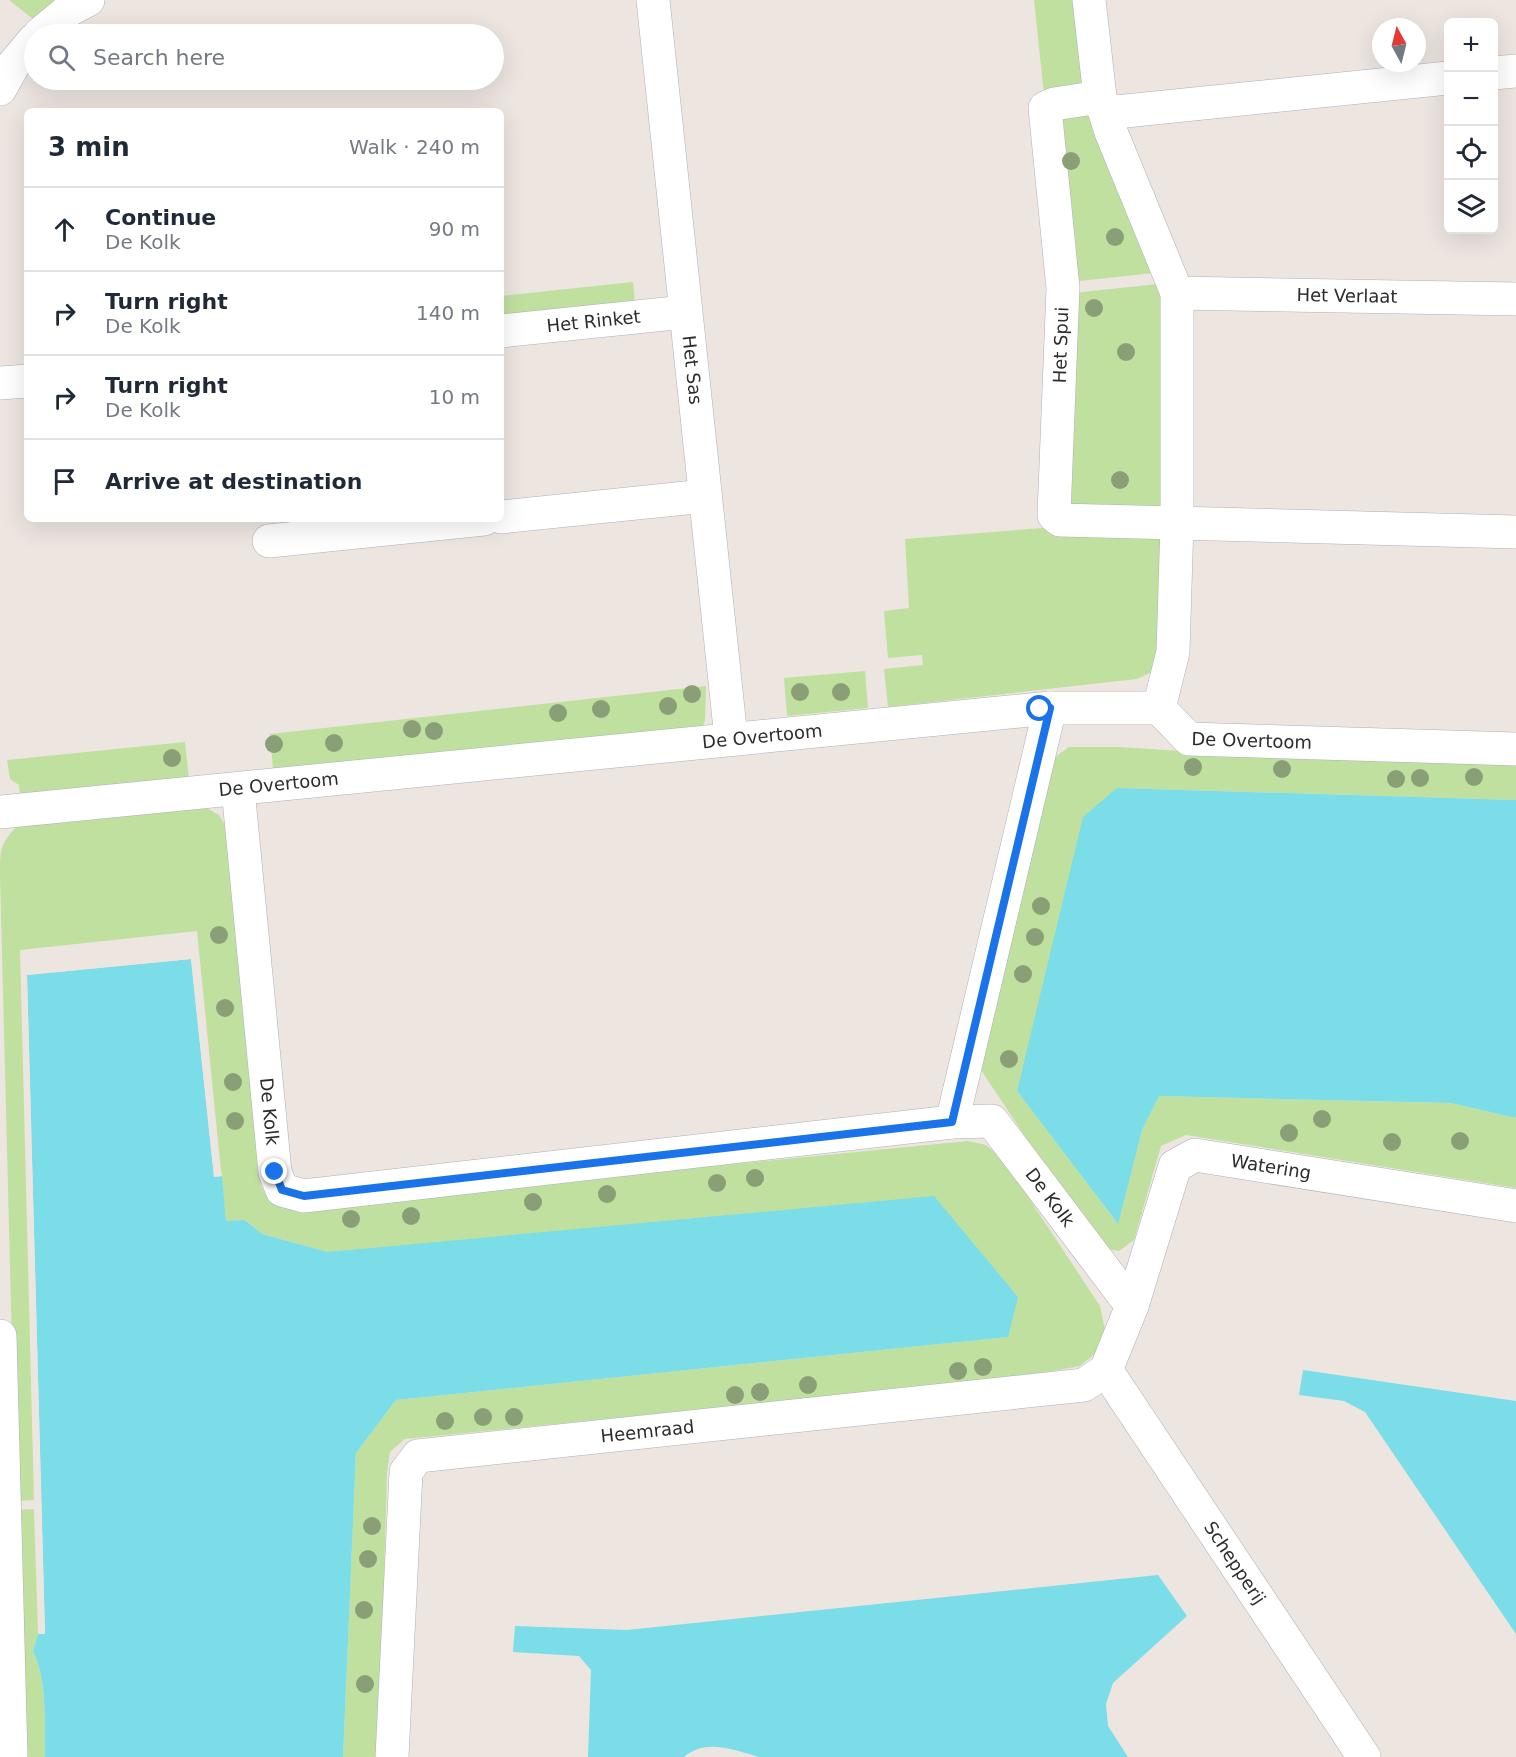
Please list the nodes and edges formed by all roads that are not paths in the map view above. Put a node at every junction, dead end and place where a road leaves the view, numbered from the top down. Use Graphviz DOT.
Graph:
graph roads {
  1 [pos="88,0"];
  2 [pos="653,0"];
  3 [pos="1089,0"];
  4 [pos="52,24"];
  5 [pos="24,50"];
  6 [pos="1516,71"];
  7 [pos="1498,73"];
  8 [pos="1444,78"];
  9 [pos="0,89"];
  10 [pos="1103,105"];
  11 [pos="1177,292"];
  12 [pos="1516,298"];
  13 [pos="685,312"];
  14 [pos="504,331"];
  15 [pos="24,381"];
  16 [pos="0,383"];
  17 [pos="705,496"];
  18 [pos="504,517"];
  19 [pos="455,522"];
  20 [pos="1178,523"];
  21 [pos="1516,532"];
  22 [pos="269,541"];
  23 [pos="1050,708"];
  24 [pos="1159,708"];
  25 [pos="731,738"];
  26 [pos="1516,749"];
  27 [pos="238,789"];
  28 [pos="0,812"];
  29 [pos="952,1122"];
  30 [pos="1516,1206"];
  31 [pos="1132,1306"];
  32 [pos="0,1336"];
  33 [pos="1106,1370"];
  34 [pos="11,1757"];
  35 [pos="392,1757"];
  36 [pos="1364,1757"];
  1 -- 4 [label="street"];
  2 -- 13 [label="street, Het Sas"];
  3 -- 10 [label="street"];
  5 -- 9 [label="street"];
  6 -- 7 [label="street"];
  8 -- 10 [label="street"];
  10 -- 11 [label="street"];
  10 -- 20 [label="street, Het Spui"];
  11 -- 12 [label="street, Het Verlaat"];
  11 -- 20 [label="street"];
  13 -- 14 [label="street, Het Rinket"];
  13 -- 17 [label="street, Het Sas"];
  15 -- 16 [label="street"];
  17 -- 18 [label="street"];
  17 -- 25 [label="street, Het Sas"];
  19 -- 22 [label="street"];
  20 -- 21 [label="street"];
  20 -- 24 [label="street"];
  23 -- 24 [label="street, De Overtoom"];
  23 -- 25 [label="street, De Overtoom"];
  23 -- 29 [label="street"];
  24 -- 26 [label="street, De Overtoom"];
  25 -- 27 [label="street, De Overtoom"];
  27 -- 28 [label="street, De Overtoom"];
  27 -- 29 [label="street, De Kolk"];
  29 -- 31 [label="street, De Kolk"];
  30 -- 31 [label="street, Watering"];
  31 -- 33 [label="street"];
  32 -- 34 [label="street"];
  33 -- 35 [label="street, Heemraad"];
  33 -- 36 [label="street, Schepperij"];
}
